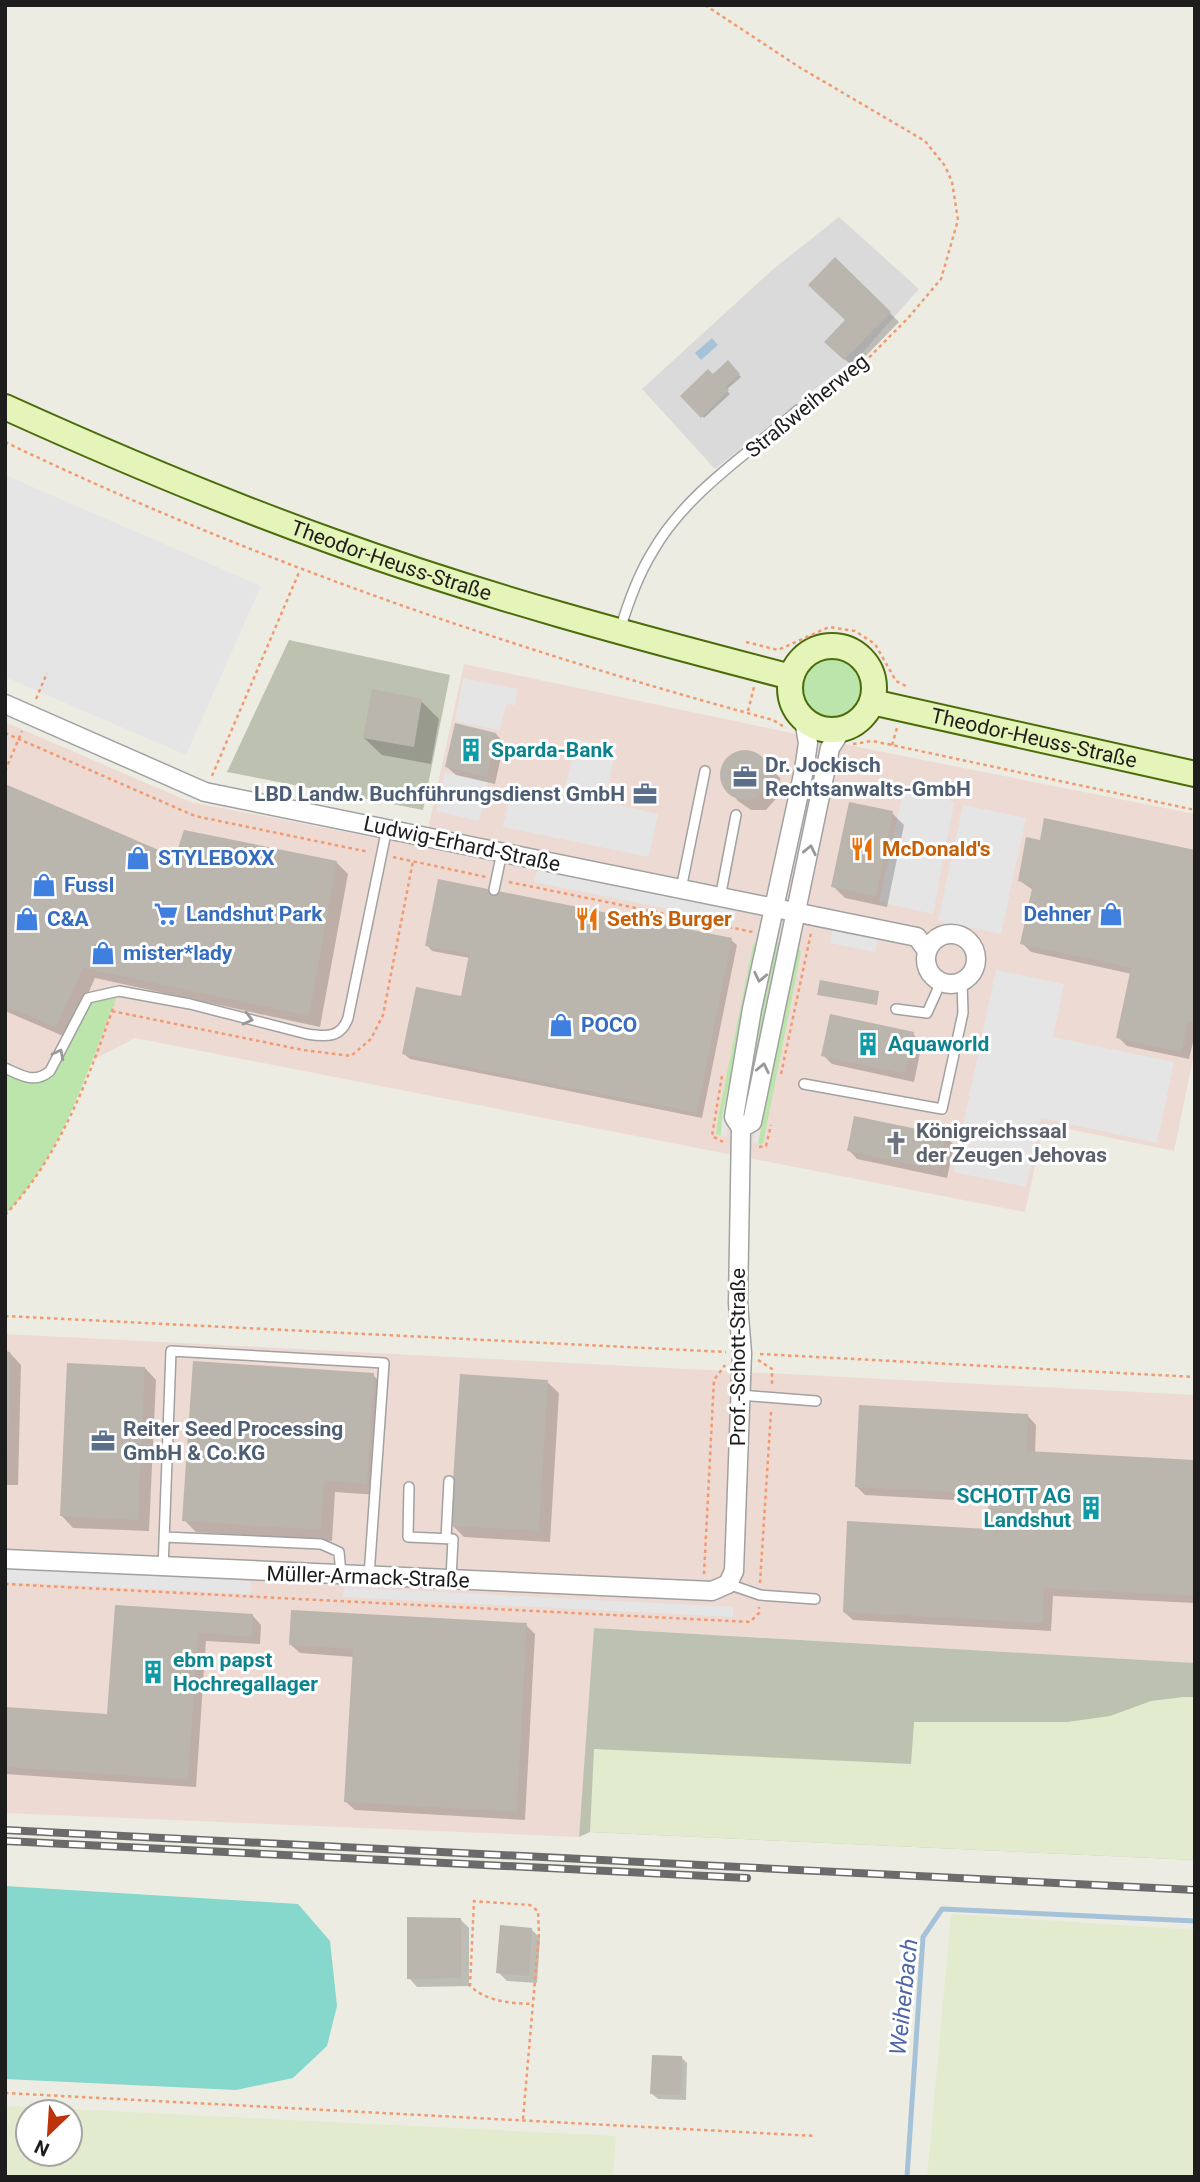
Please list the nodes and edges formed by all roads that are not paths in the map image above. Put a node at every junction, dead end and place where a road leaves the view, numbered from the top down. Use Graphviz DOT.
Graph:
graph roads {
  1 [pos="5,407"];
  2 [pos="798,410"];
  3 [pos="619,631"];
  4 [pos="791,677"];
  5 [pos="872,702"];
  6 [pos="5,704"];
  7 [pos="804,720"];
  8 [pos="842,729"];
  9 [pos="705,771"];
  10 [pos="1195,774"];
  11 [pos="736,815"];
  12 [pos="387,828"];
  13 [pos="502,852"];
  14 [pos="681,888"];
  15 [pos="494,890"];
  16 [pos="720,898"];
  17 [pos="774,910"];
  18 [pos="797,912"];
  19 [pos="927,951"];
  20 [pos="962,981"];
  21 [pos="941,982"];
  22 [pos="896,1009"];
  23 [pos="5,1068"];
  24 [pos="804,1084"];
  25 [pos="741,1128"];
  26 [pos="740,1395"];
  27 [pos="816,1401"];
  28 [pos="449,1481"];
  29 [pos="410,1487"];
  30 [pos="164,1537"];
  31 [pos="446,1539"];
  32 [pos="5,1559"];
  33 [pos="163,1569"];
  34 [pos="341,1576"];
  35 [pos="369,1577"];
  36 [pos="451,1581"];
  37 [pos="728,1584"];
  38 [pos="815,1599"];
  1 -- 3 [label="main road, Theodor-Heuss-Straße"];
  2 -- 3 [label="lane, Straßweiherweg"];
  3 -- 4 [label="main road, Theodor-Heuss-Straße"];
  4 -- 5 [label="main road"];
  4 -- 7 [label="main road"];
  5 -- 8 [label="main road"];
  5 -- 10 [label="main road, Theodor-Heuss-Straße"];
  6 -- 12 [label="street, Ludwig-Erhard-Straße"];
  7 -- 8 [label="main road"];
  7 -- 17 [label="street, Prof.-Schott-Straße"];
  18 -- 8 [label="street, Prof.-Schott-Straße, one-way"];
  9 -- 14 [label="lane"];
  11 -- 16 [label="lane"];
  12 -- 13 [label="street, Ludwig-Erhard-Straße"];
  23 -- 12 [label="lane, one-way"];
  13 -- 14 [label="street, Ludwig-Erhard-Straße"];
  13 -- 15 [label="lane"];
  14 -- 16 [label="street, Ludwig-Erhard-Straße"];
  16 -- 17 [label="street, Ludwig-Erhard-Straße"];
  17 -- 18 [label="street, Ludwig-Erhard-Straße"];
  17 -- 25 [label="street, Prof.-Schott-Straße, one-way"];
  18 -- 19 [label="street, Ludwig-Erhard-Straße"];
  25 -- 18 [label="street, Prof.-Schott-Straße, one-way"];
  19 -- 20 [label="street"];
  19 -- 21 [label="street"];
  20 -- 21 [label="street"];
  20 -- 24 [label="lane"];
  21 -- 22 [label="lane"];
  25 -- 26 [label="street, Prof.-Schott-Straße"];
  26 -- 27 [label="lane"];
  26 -- 37 [label="street, Prof.-Schott-Straße"];
  28 -- 31 [label="lane"];
  29 -- 31 [label="lane"];
  30 -- 33 [label="lane"];
  30 -- 34 [label="lane"];
  30 -- 35 [label="lane"];
  31 -- 36 [label="lane"];
  32 -- 33 [label="street, Müller-Armack-Straße"];
  33 -- 34 [label="street, Müller-Armack-Straße"];
  34 -- 35 [label="street, Müller-Armack-Straße"];
  35 -- 36 [label="street, Müller-Armack-Straße"];
  36 -- 37 [label="street, Müller-Armack-Straße"];
  37 -- 38 [label="lane"];
}
